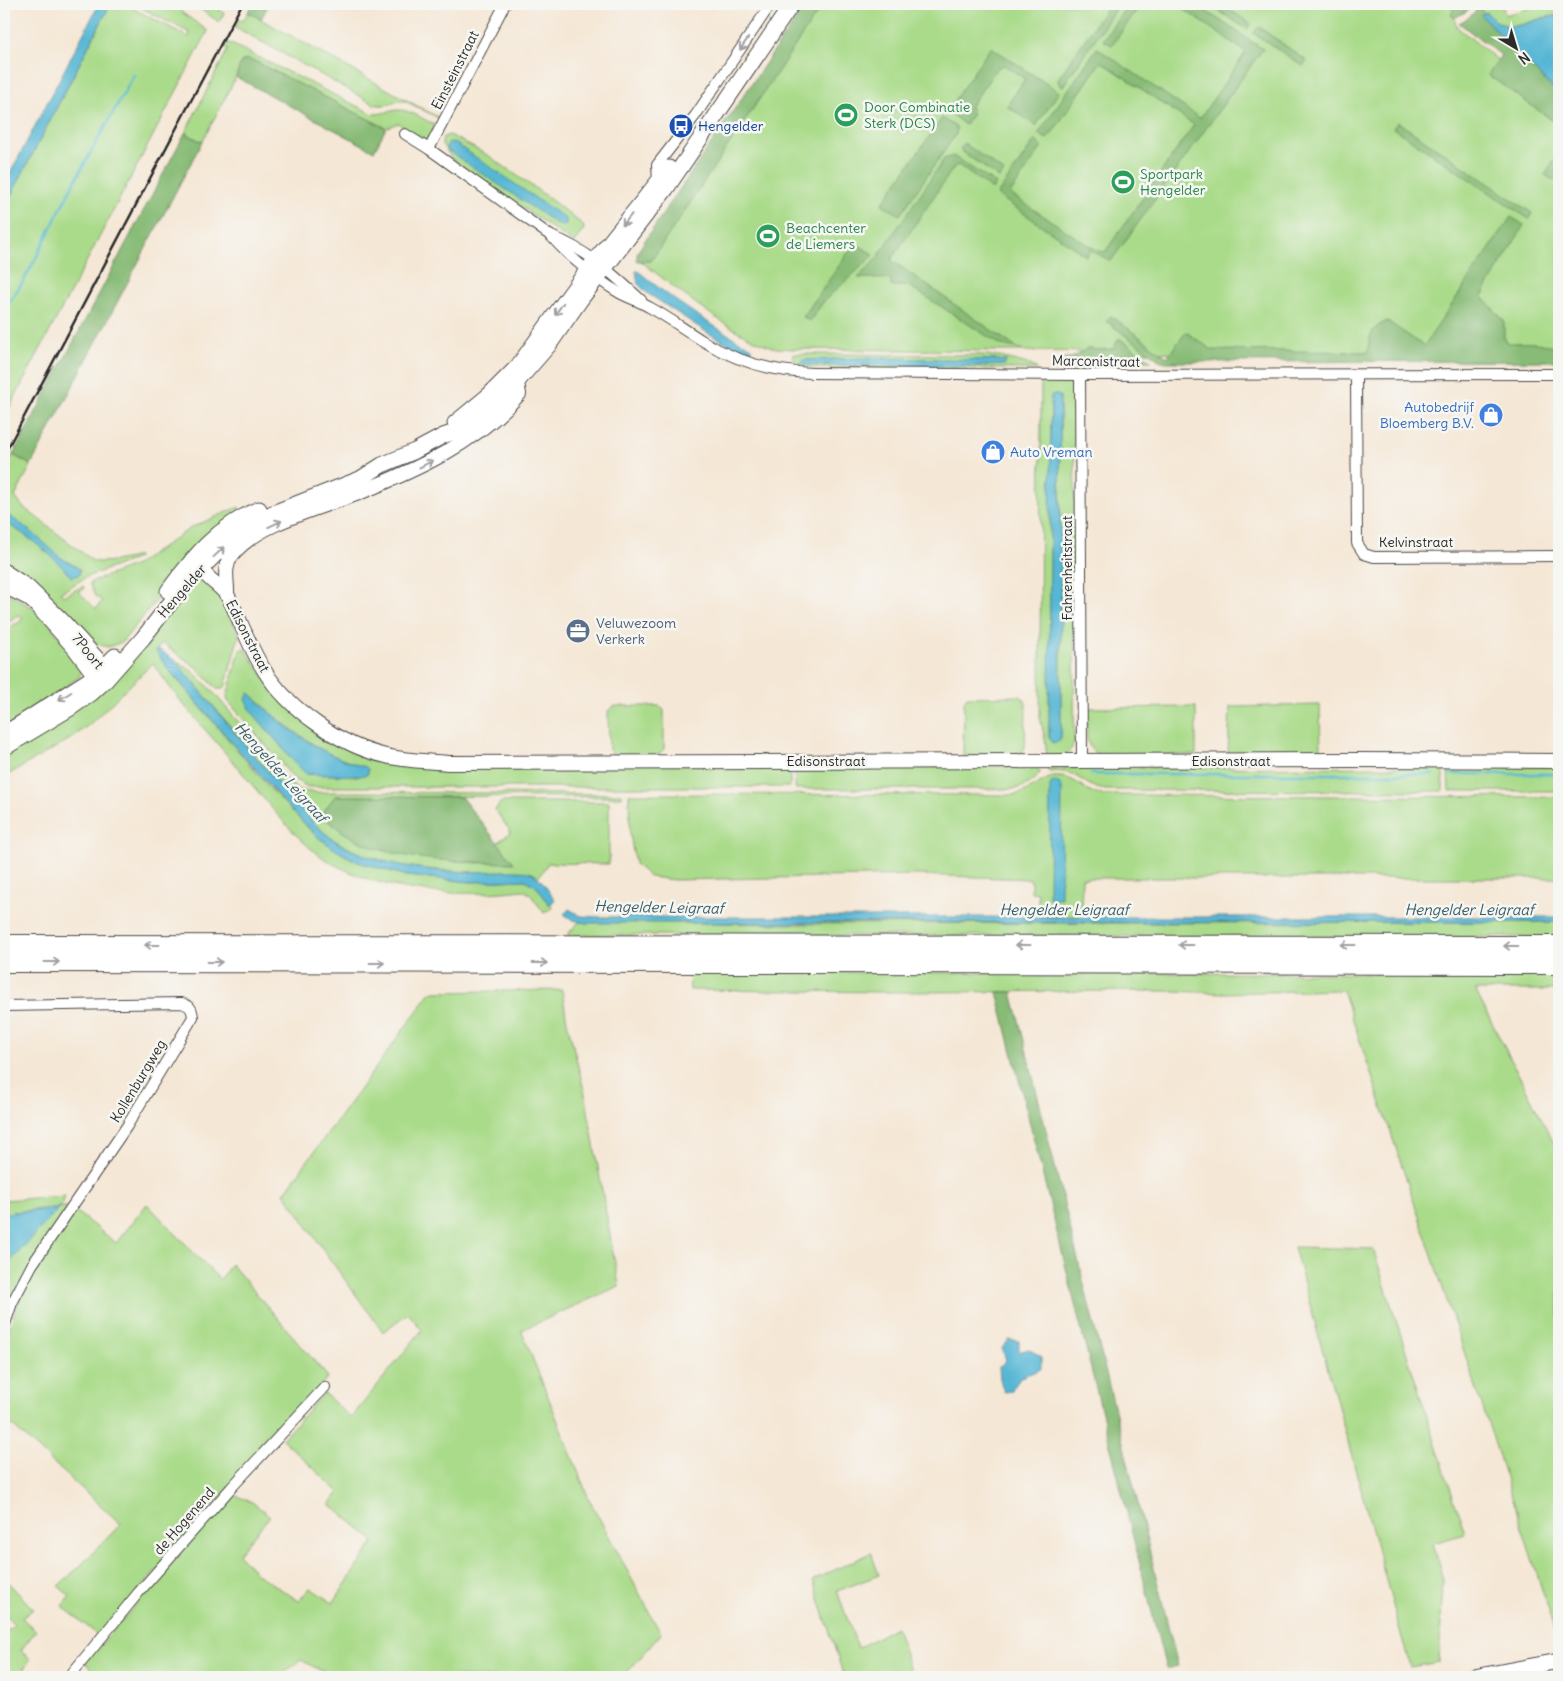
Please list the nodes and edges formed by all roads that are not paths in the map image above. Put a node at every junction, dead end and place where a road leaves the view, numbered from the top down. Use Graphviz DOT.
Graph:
graph roads {
  1 [pos="505,4"];
  2 [pos="771,4"];
  3 [pos="786,4"];
  4 [pos="792,4"];
  5 [pos="405,134"];
  6 [pos="429,149"];
  7 [pos="658,182"];
  8 [pos="596,269"];
  9 [pos="1559,374"];
  10 [pos="1080,375"];
  11 [pos="1356,375"];
  12 [pos="517,383"];
  13 [pos="443,436"];
  14 [pos="382,465"];
  15 [pos="200,550"];
  16 [pos="1559,556"];
  17 [pos="228,564"];
  18 [pos="4,571"];
  19 [pos="204,572"];
  20 [pos="4,586"];
  21 [pos="227,596"];
  22 [pos="102,674"];
  23 [pos="4,734"];
  24 [pos="4,748"];
  25 [pos="1082,761"];
  26 [pos="1559,761"];
  27 [pos="4,945"];
  28 [pos="1559,946"];
  29 [pos="4,962"];
  30 [pos="1559,964"];
  31 [pos="4,1006"];
  32 [pos="4,1327"];
  33 [pos="325,1387"];
  34 [pos="1559,1661"];
  35 [pos="69,1677"];
  36 [pos="1474,1677"];
  1 -- 6 [label="street, Einsteinstraat"];
  2 -- 7 [label="street, Hengelder, one-way"];
  3 -- 7 [label="main road, Hengelder"];
  4 -- 8 [label="main road, Hengelder"];
  5 -- 6 [label="street"];
  6 -- 8 [label="street"];
  7 -- 8 [label="main road, Hengelder, one-way"];
  8 -- 10 [label="street, Marconistraat"];
  8 -- 12 [label="main road, Hengelder"];
  8 -- 13 [label="main road, Hengelder, one-way"];
  9 -- 11 [label="street, Marconistraat"];
  10 -- 11 [label="street, Marconistraat"];
  10 -- 25 [label="street, Fahrenheitstraat"];
  11 -- 16 [label="street, Kelvinstraat"];
  12 -- 13 [label="main road, Hengelder"];
  17 -- 12 [label="street, Hengelder, one-way"];
  13 -- 14 [label="main road, Hengelder"];
  14 -- 15 [label="main road, Hengelder"];
  19 -- 14 [label="main road, Hengelder, one-way"];
  15 -- 19 [label="street"];
  15 -- 22 [label="main road, Hengelder"];
  17 -- 19 [label="street, Hengelder"];
  17 -- 21 [label="street, Hengelder"];
  18 -- 22 [label="street, 7Poort"];
  19 -- 21 [label="street, Edisonstraat"];
  19 -- 22 [label="main road, Hengelder"];
  20 -- 22 [label="street, 7Poort"];
  21 -- 25 [label="street, Edisonstraat"];
  22 -- 23 [label="main road, Hengelder, one-way"];
  22 -- 24 [label="main road, Hengelder"];
  25 -- 26 [label="street, Edisonstraat"];
  28 -- 27 [label="highway, one-way"];
  29 -- 30 [label="highway, one-way"];
  31 -- 32 [label="street, Kollenburgweg"];
  33 -- 35 [label="street, de Hogenend"];
  34 -- 36 [label="main road"];
}
